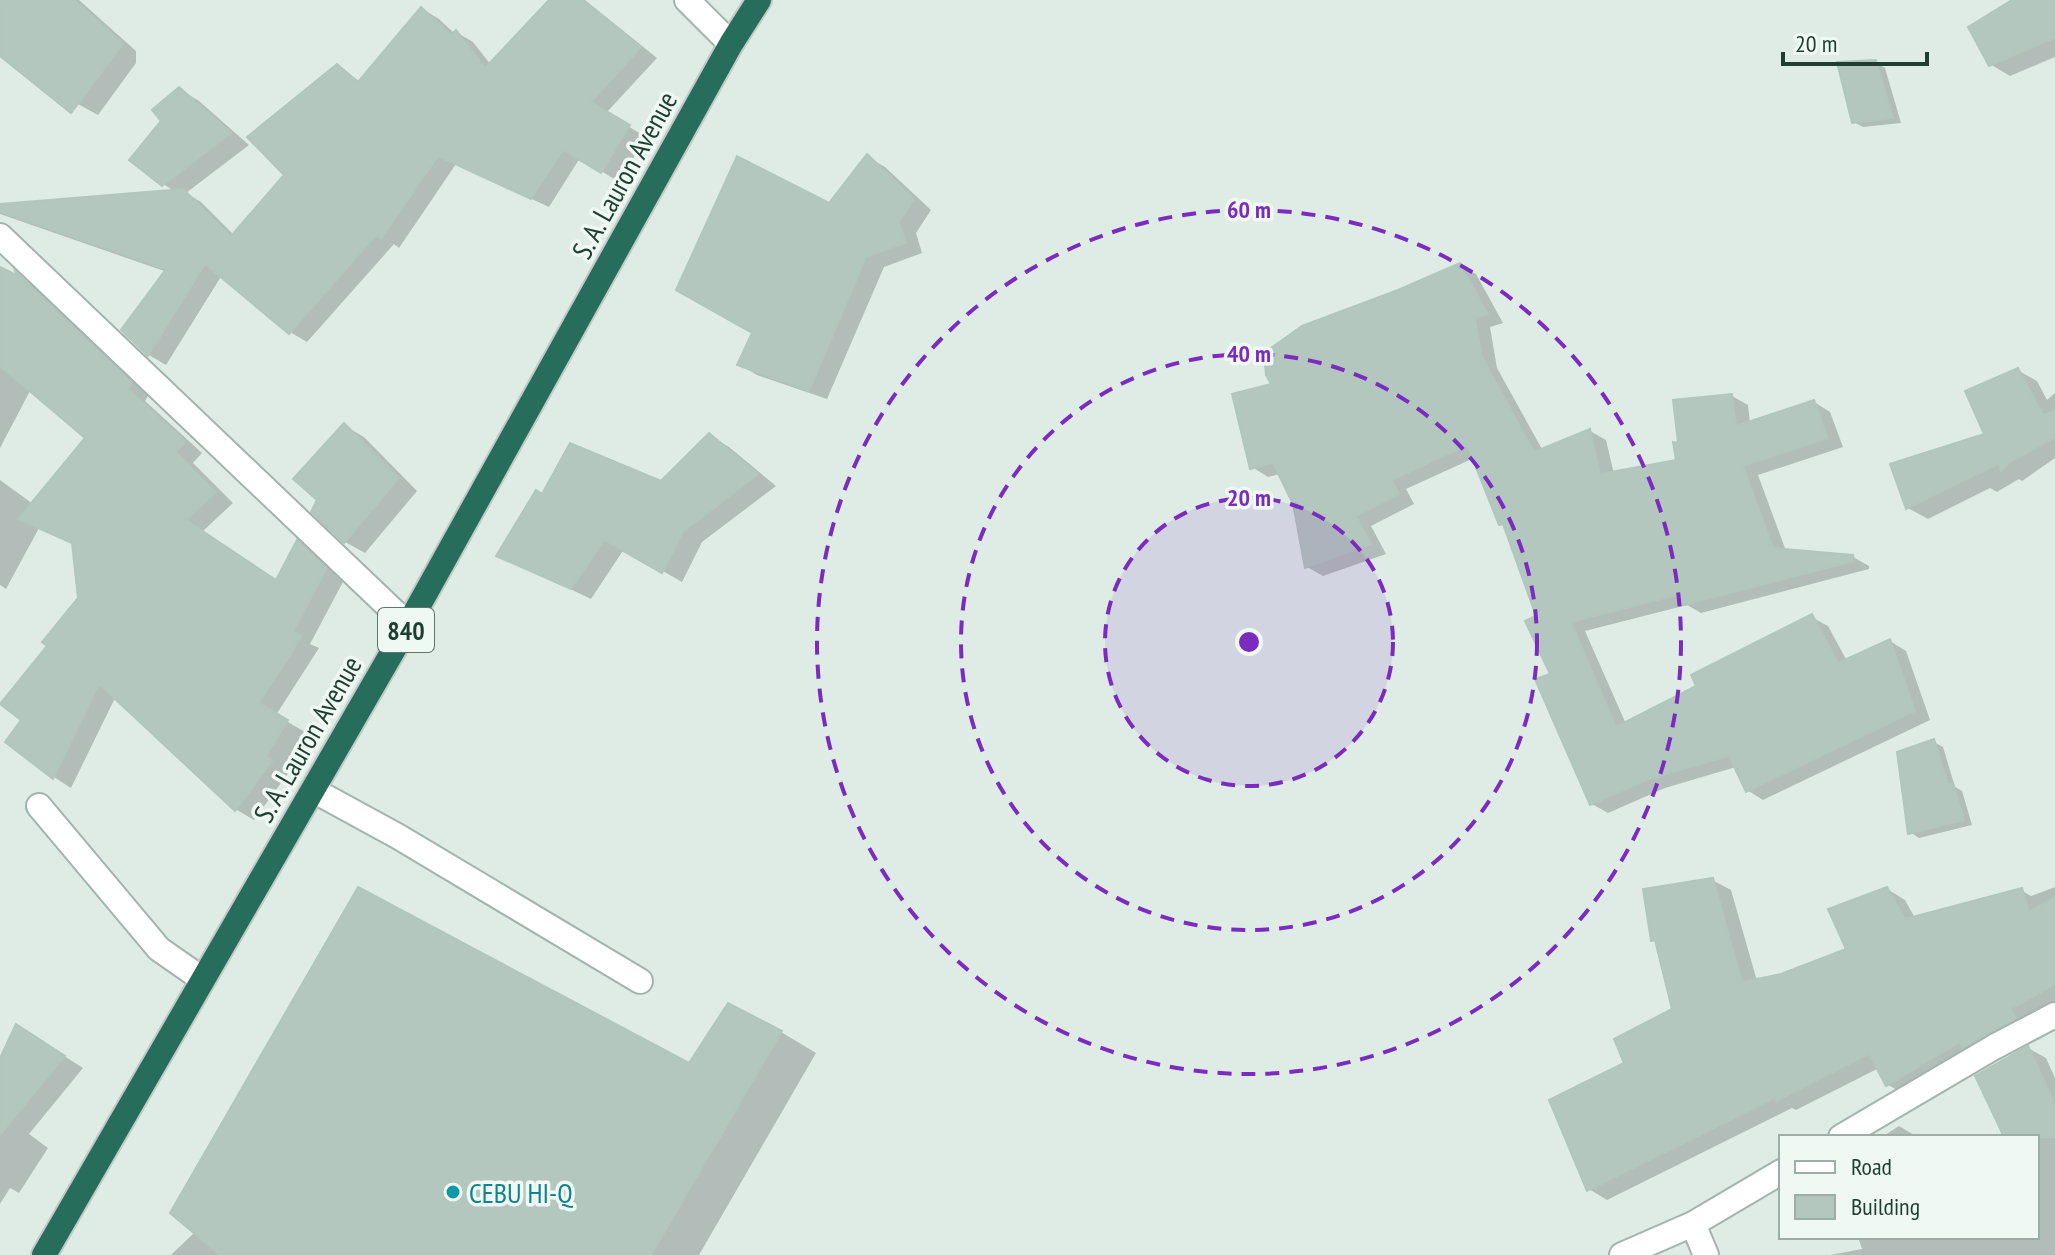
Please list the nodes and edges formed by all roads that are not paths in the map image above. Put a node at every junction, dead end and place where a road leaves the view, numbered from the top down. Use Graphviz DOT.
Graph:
graph roads {
  1 [pos="687,0"];
  2 [pos="759,0"];
  3 [pos="731,44"];
  4 [pos="0,236"];
  5 [pos="408,625"];
  6 [pos="313,790"];
  7 [pos="39,806"];
  8 [pos="202,979"];
  9 [pos="640,981"];
  10 [pos="2055,1015"];
  11 [pos="1844,1135"];
  12 [pos="1779,1173"];
  13 [pos="1693,1224"];
  14 [pos="44,1255"];
  15 [pos="1622,1255"];
  16 [pos="1706,1255"];
  1 -- 3 [label="street"];
  2 -- 3 [label="highway, S. A. Lauron Avenue / 840"];
  3 -- 5 [label="highway, S. A. Lauron Avenue / 840"];
  4 -- 5 [label="street"];
  5 -- 6 [label="highway, S. A. Lauron Avenue / 840"];
  6 -- 8 [label="highway, S. A. Lauron Avenue / 840"];
  6 -- 9 [label="street"];
  7 -- 8 [label="street"];
  8 -- 14 [label="highway, S. A. Lauron Avenue / 840"];
  10 -- 11 [label="street"];
  12 -- 13 [label="street"];
  13 -- 15 [label="street"];
  13 -- 16 [label="street"];
}
